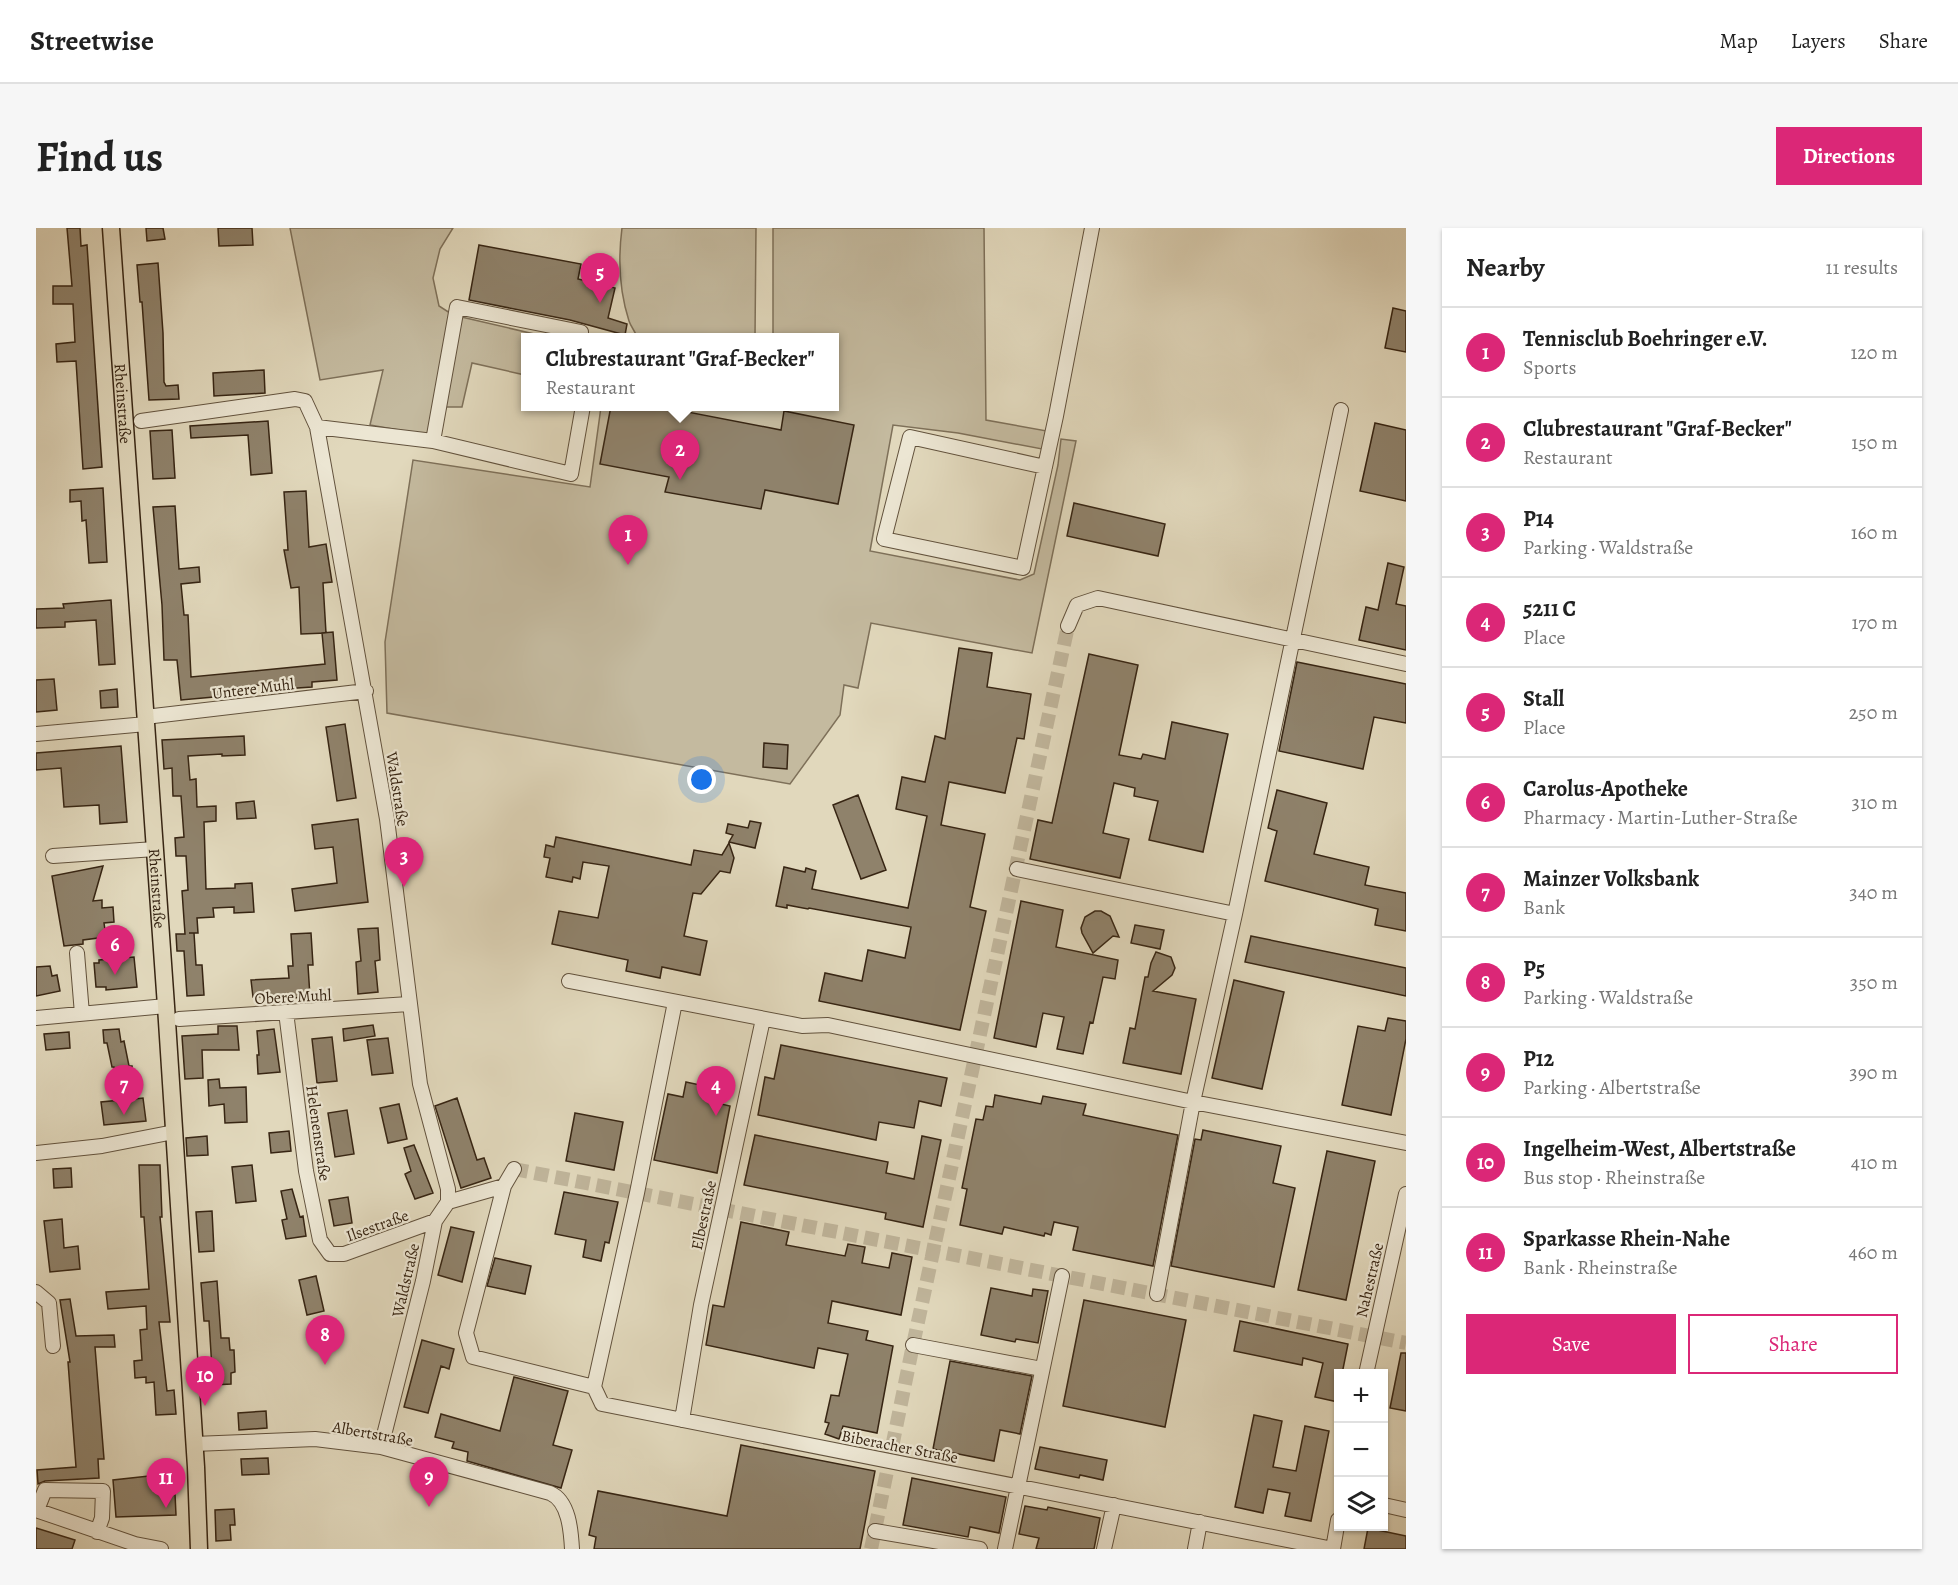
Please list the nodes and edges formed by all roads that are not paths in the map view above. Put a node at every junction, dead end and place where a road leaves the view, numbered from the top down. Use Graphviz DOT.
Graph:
graph roads {
  1 [pos="111,228"];
  2 [pos="1092,228"];
  3 [pos="581,332"];
  4 [pos="1341,410"];
  5 [pos="583,411"];
  6 [pos="141,421"];
  7 [pos="317,426"];
  8 [pos="433,441"];
  9 [pos="1045,467"];
  10 [pos="1068,626"];
  11 [pos="1293,640"];
  12 [pos="1406,664"];
  13 [pos="366,691"];
  14 [pos="146,721"];
  15 [pos="36,734"];
  16 [pos="155,849"];
  17 [pos="53,856"];
  18 [pos="1017,869"];
  19 [pos="1235,914"];
  20 [pos="77,953"];
  21 [pos="569,981"];
  22 [pos="675,1002"];
  23 [pos="409,1004"];
  24 [pos="166,1006"];
  25 [pos="286,1012"];
  26 [pos="82,1014"];
  27 [pos="36,1018"];
  28 [pos="179,1019"];
  29 [pos="763,1019"];
  30 [pos="1193,1102"];
  31 [pos="174,1132"];
  32 [pos="1406,1143"];
  33 [pos="36,1153"];
  34 [pos="514,1169"];
  35 [pos="504,1186"];
  36 [pos="1406,1194"];
  37 [pos="448,1202"];
  38 [pos="435,1221"];
  39 [pos="330,1254"];
  40 [pos="1062,1276"];
  41 [pos="36,1292"];
  42 [pos="1157,1294"];
  43 [pos="913,1345"];
  44 [pos="53,1346"];
  45 [pos="1042,1369"];
  46 [pos="1367,1369"];
  47 [pos="594,1387"];
  48 [pos="682,1420"];
  49 [pos="194,1444"];
  50 [pos="381,1447"];
  51 [pos="1018,1486"];
  52 [pos="1114,1505"];
  53 [pos="1388,1506"];
  54 [pos="37,1510"];
  55 [pos="1406,1510"];
  56 [pos="1200,1522"];
  57 [pos="875,1531"];
  58 [pos="1336,1531"];
  59 [pos="98,1532"];
  60 [pos="161,1549"];
  61 [pos="199,1549"];
  62 [pos="572,1549"];
  63 [pos="980,1549"];
  64 [pos="1005,1549"];
  65 [pos="1104,1549"];
  66 [pos="1195,1549"];
  67 [pos="1333,1549"];
  1 -- 14 [label="main road, Rheinstraße"];
  2 -- 9 [label="street"];
  3 -- 8 [label="street"];
  4 -- 11 [label="street"];
  5 -- 8 [label="street"];
  6 -- 7 [label="street, Waldstraße"];
  7 -- 8 [label="street"];
  7 -- 13 [label="street, Waldstraße"];
  9 -- 9 [label="street"];
  10 -- 11 [label="street"];
  11 -- 12 [label="street"];
  11 -- 19 [label="street"];
  13 -- 14 [label="street, Untere Muhl"];
  13 -- 23 [label="street, Waldstraße"];
  14 -- 15 [label="street, Untere Muhl"];
  14 -- 16 [label="main road, Rheinstraße"];
  16 -- 17 [label="street"];
  16 -- 24 [label="main road, Rheinstraße"];
  18 -- 19 [label="street"];
  19 -- 30 [label="street"];
  20 -- 26 [label="street"];
  21 -- 22 [label="street"];
  22 -- 29 [label="street"];
  22 -- 47 [label="street"];
  23 -- 25 [label="street, Obere Muhl"];
  23 -- 37 [label="street, Waldstraße"];
  24 -- 26 [label="street"];
  24 -- 31 [label="main road, Rheinstraße"];
  25 -- 28 [label="street, Obere Muhl"];
  25 -- 39 [label="street, Helenenstraße"];
  26 -- 27 [label="street"];
  29 -- 30 [label="street"];
  29 -- 48 [label="street, Elbestraße"];
  30 -- 32 [label="street"];
  30 -- 42 [label="street"];
  31 -- 33 [label="street"];
  31 -- 49 [label="main road, Rheinstraße"];
  34 -- 35 [label="street"];
  35 -- 37 [label="street"];
  35 -- 47 [label="street"];
  36 -- 46 [label="street, Nahestraße"];
  37 -- 38 [label="street, Waldstraße"];
  38 -- 39 [label="street, Ilsestraße"];
  38 -- 50 [label="street, Waldstraße"];
  40 -- 45 [label="street"];
  41 -- 44 [label="street"];
  43 -- 45 [label="street"];
  45 -- 51 [label="street"];
  47 -- 48 [label="street, Biberacher Straße"];
  48 -- 51 [label="street, Biberacher Straße"];
  49 -- 50 [label="street, Albertstraße"];
  49 -- 61 [label="main road, Rheinstraße"];
  50 -- 62 [label="street, Albertstraße"];
  51 -- 52 [label="street, Biberacher Straße"];
  51 -- 64 [label="street"];
  52 -- 56 [label="street, Biberacher Straße"];
  52 -- 65 [label="street"];
  53 -- 55 [label="street"];
  54 -- 59 [label="street"];
  54 -- 59 [label="street"];
  56 -- 66 [label="street"];
  56 -- 67 [label="street, Biberacher Straße"];
  57 -- 63 [label="street"];
  58 -- 67 [label="street"];
  59 -- 60 [label="street"];
}
